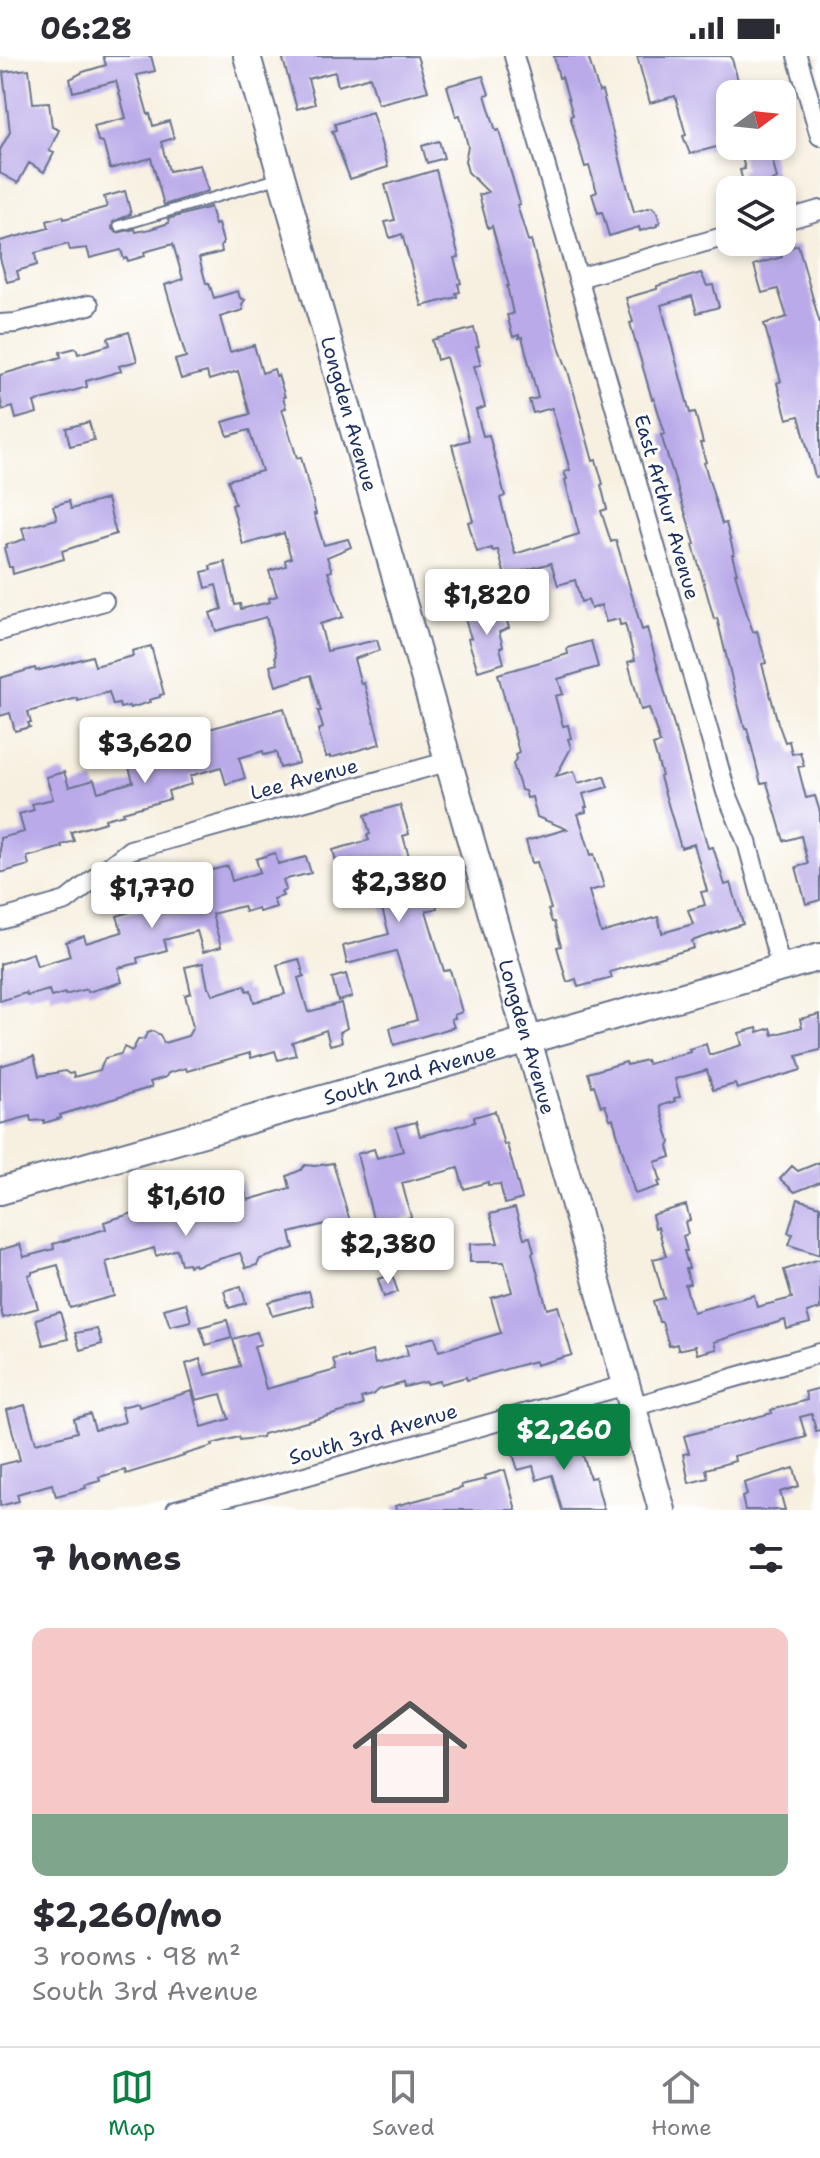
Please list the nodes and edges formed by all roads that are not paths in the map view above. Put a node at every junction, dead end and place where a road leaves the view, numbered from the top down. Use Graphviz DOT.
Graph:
graph roads {
  1 [pos="247,56"];
  2 [pos="514,56"];
  3 [pos="797,56"];
  4 [pos="820,136"];
  5 [pos="282,177"];
  6 [pos="820,210"];
  7 [pos="796,217"];
  8 [pos="119,226"];
  9 [pos="716,239"];
  10 [pos="578,278"];
  11 [pos="89,305"];
  12 [pos="0,324"];
  13 [pos="104,601"];
  14 [pos="0,631"];
  15 [pos="450,761"];
  16 [pos="0,920"];
  17 [pos="820,957"];
  18 [pos="781,968"];
  19 [pos="528,1040"];
  20 [pos="0,1191"];
  21 [pos="820,1353"];
  22 [pos="629,1396"];
  23 [pos="176,1510"];
  24 [pos="662,1510"];
  1 -- 5 [label="street, Longden Avenue"];
  2 -- 10 [label="street, East Arthur Avenue"];
  3 -- 4 [label="street"];
  5 -- 8 [label="lane"];
  5 -- 15 [label="street, Longden Avenue"];
  6 -- 7 [label="street"];
  9 -- 10 [label="street"];
  10 -- 18 [label="street, East Arthur Avenue"];
  11 -- 12 [label="street"];
  13 -- 14 [label="street"];
  15 -- 16 [label="street, Lee Avenue"];
  15 -- 19 [label="street, Longden Avenue"];
  17 -- 18 [label="street, South 2nd Avenue"];
  18 -- 19 [label="street, South 2nd Avenue"];
  19 -- 20 [label="street, South 2nd Avenue"];
  19 -- 22 [label="street, Longden Avenue"];
  21 -- 22 [label="street, South 3rd Avenue"];
  22 -- 23 [label="street, South 3rd Avenue"];
  22 -- 24 [label="street, Longden Avenue"];
}
